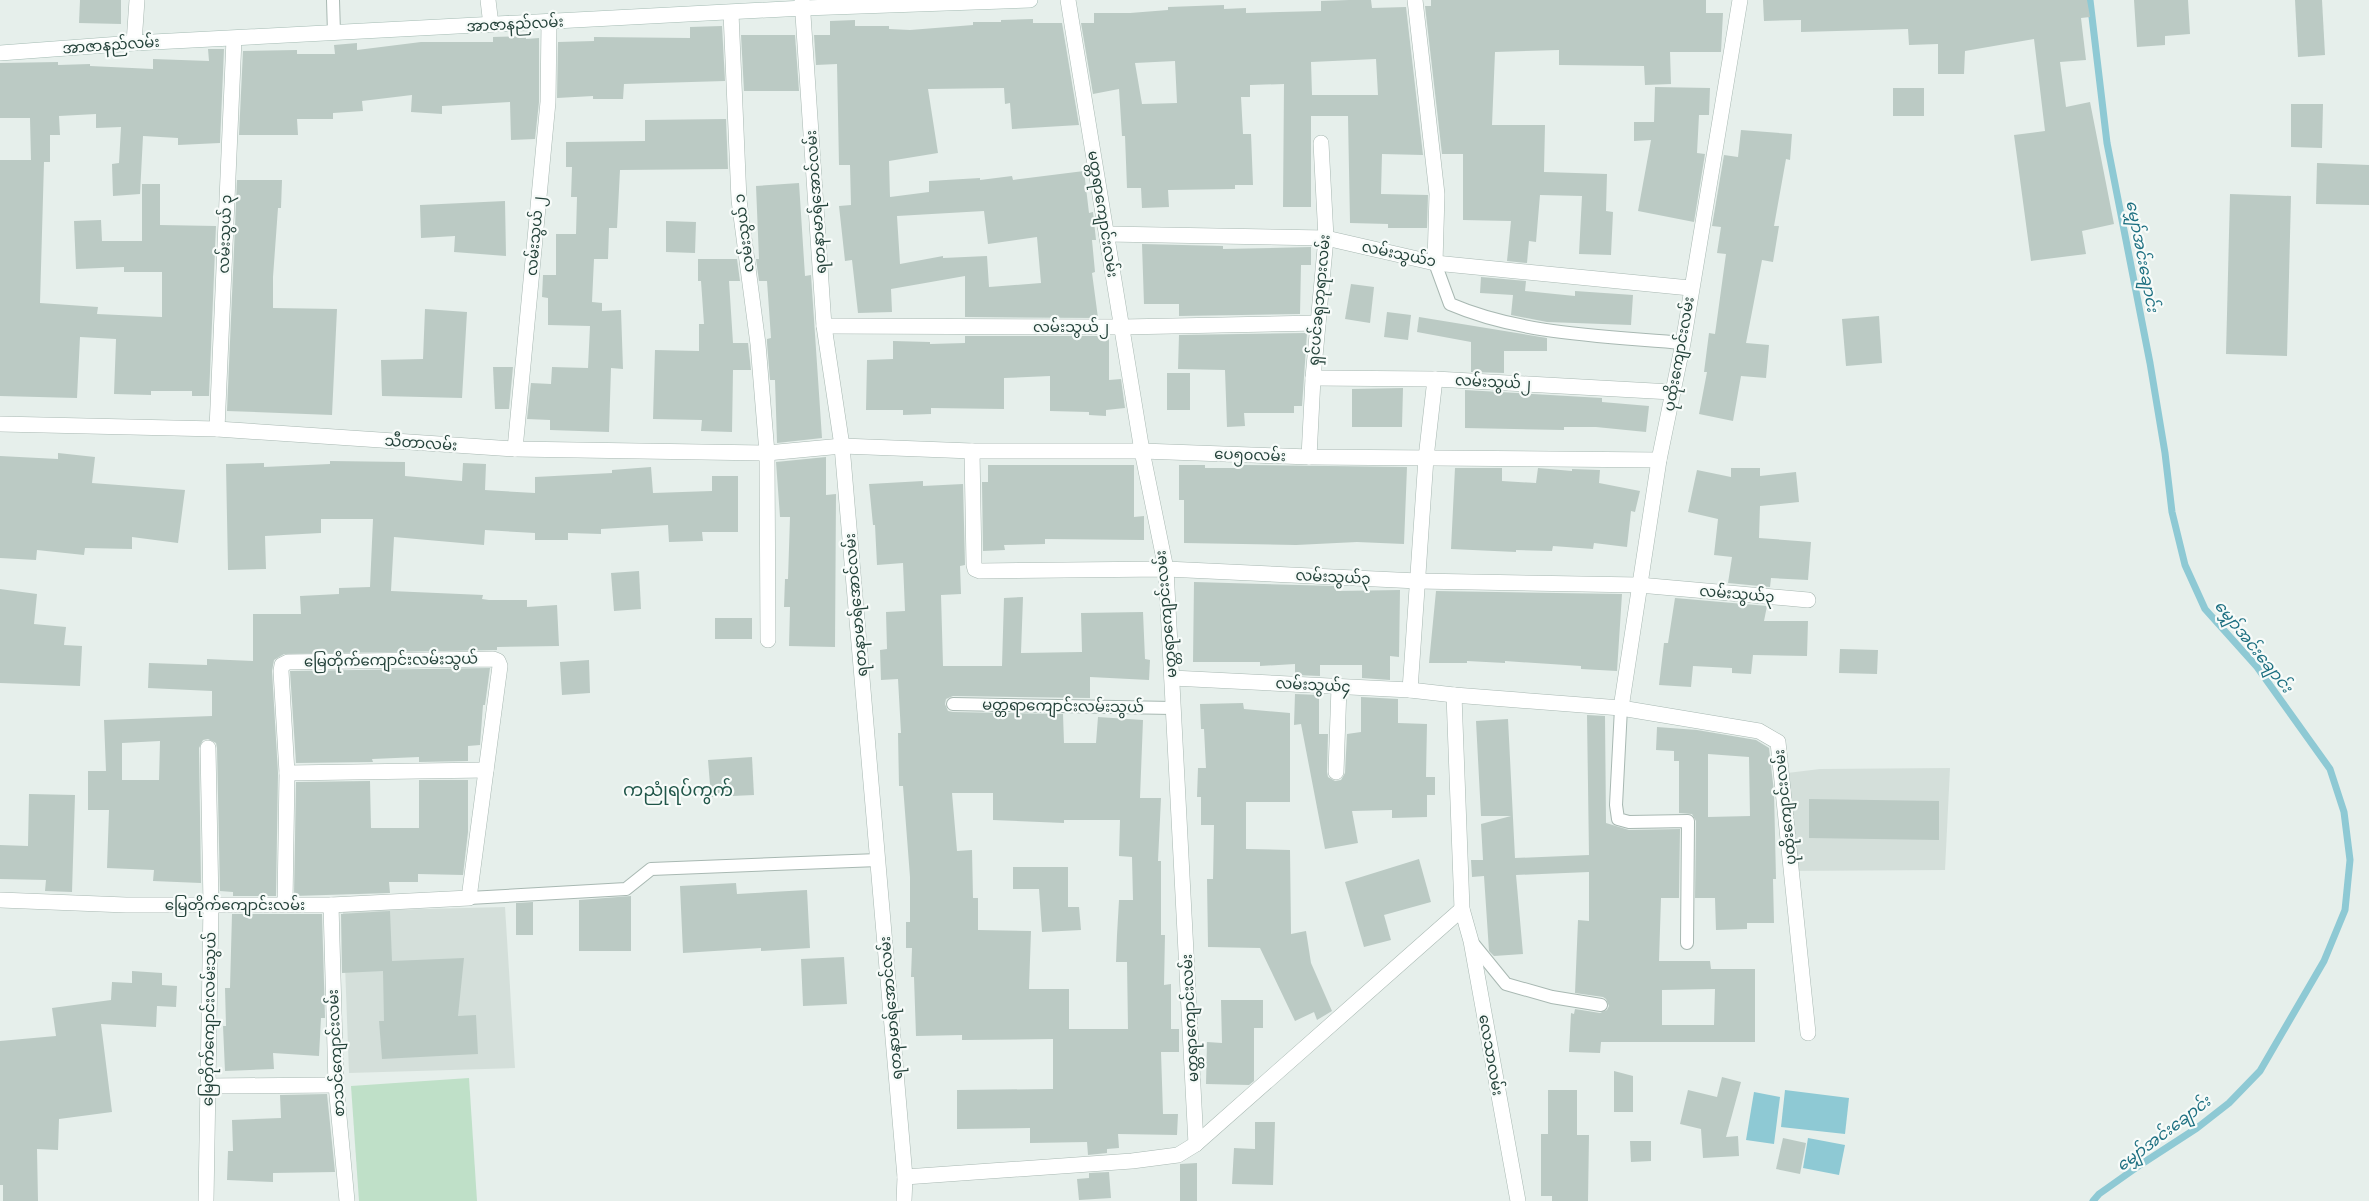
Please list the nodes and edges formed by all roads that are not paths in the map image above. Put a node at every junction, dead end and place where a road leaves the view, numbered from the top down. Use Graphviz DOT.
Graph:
graph roads {
  1 [pos="138,0"];
  2 [pos="333,0"];
  3 [pos="488,0"];
  4 [pos="1030,0"];
  5 [pos="1068,0"];
  6 [pos="1415,0"];
  7 [pos="1740,0"];
  8 [pos="910,2"];
  9 [pos="803,4"];
  10 [pos="731,13"];
  11 [pos="549,23"];
  12 [pos="491,25"];
  13 [pos="334,33"];
  14 [pos="234,39"];
  15 [pos="134,43"];
  16 [pos="0,53"];
  17 [pos="1321,143"];
  18 [pos="1107,234"];
  19 [pos="1326,238"];
  20 [pos="1435,263"];
  21 [pos="1690,288"];
  22 [pos="1318,323"];
  23 [pos="824,326"];
  24 [pos="1123,327"];
  25 [pos="1683,343"];
  26 [pos="1313,378"];
  27 [pos="1435,379"];
  28 [pos="1672,392"];
  29 [pos="0,424"];
  30 [pos="217,429"];
  31 [pos="842,446"];
  32 [pos="515,449"];
  33 [pos="972,451"];
  34 [pos="1142,451"];
  35 [pos="767,453"];
  36 [pos="1309,457"];
  37 [pos="1426,458"];
  38 [pos="1659,460"];
  39 [pos="1166,569"];
  40 [pos="1418,581"];
  41 [pos="1640,585"];
  42 [pos="1808,600"];
  43 [pos="768,640"];
  44 [pos="1172,678"];
  45 [pos="1339,687"];
  46 [pos="1410,690"];
  47 [pos="1454,694"];
  48 [pos="953,704"];
  49 [pos="1173,708"];
  50 [pos="1621,708"];
  51 [pos="208,748"];
  52 [pos="486,770"];
  53 [pos="1336,772"];
  54 [pos="287,773"];
  55 [pos="878,860"];
  56 [pos="469,898"];
  57 [pos="0,900"];
  58 [pos="211,904"];
  59 [pos="285,904"];
  60 [pos="331,905"];
  61 [pos="1462,909"];
  62 [pos="1471,941"];
  63 [pos="1687,942"];
  64 [pos="1601,1005"];
  65 [pos="1808,1033"];
  66 [pos="336,1085"];
  67 [pos="208,1086"];
  68 [pos="1196,1144"];
  69 [pos="905,1177"];
  70 [pos="206,1201"];
  71 [pos="347,1201"];
  72 [pos="904,1201"];
  73 [pos="1518,1201"];
  1 -- 15 [label="street"];
  2 -- 13 [label="lane"];
  3 -- 12 [label="street"];
  4 -- 8 [label="street, အာဇာနည်လမ်း"];
  5 -- 18 [label="street, မတ္တရာကျောင်းလမ်း"];
  6 -- 20 [label="street"];
  7 -- 21 [label="street, ပုထိုးကျောင်းလမ်း"];
  8 -- 9 [label="street, အာဇာနည်လမ်း"];
  9 -- 10 [label="street, အာဇာနည်လမ်း"];
  9 -- 23 [label="street, ရတနာမာရ်အောင်လမ်း"];
  10 -- 11 [label="street, အာဇာနည်လမ်း"];
  10 -- 35 [label="street, လမ်းသွယ် ၁"];
  11 -- 12 [label="street, အာဇာနည်လမ်း"];
  11 -- 32 [label="street, လမ်းသွယ် ၂"];
  12 -- 13 [label="street, အာဇာနည်လမ်း"];
  13 -- 14 [label="street, အာဇာနည်လမ်း"];
  14 -- 15 [label="street, အာဇာနည်လမ်း"];
  14 -- 30 [label="street, လမ်းသွယ် ၃"];
  15 -- 16 [label="street, အာဇာနည်လမ်း"];
  17 -- 19 [label="street, ရှင်ပင်ခရုဘုရားလမ်း"];
  18 -- 19 [label="street, လမ်းသွယ်၁"];
  18 -- 24 [label="street, မတ္တရာကျောင်းလမ်း"];
  19 -- 20 [label="street, လမ်းသွယ်၁"];
  19 -- 22 [label="street, ရှင်ပင်ခရုဘုရားလမ်း"];
  20 -- 21 [label="street, လမ်းသွယ်၁"];
  20 -- 25 [label="lane"];
  21 -- 25 [label="street, ပုထိုးကျောင်းလမ်း"];
  22 -- 24 [label="street, လမ်းသွယ်၂"];
  22 -- 26 [label="street, ရှင်ပင်ခရုဘုရားလမ်း"];
  23 -- 24 [label="street, လမ်းသွယ်၂"];
  23 -- 31 [label="street, ရတနာမာရ်အောင်လမ်း"];
  24 -- 34 [label="street, မတ္တရာကျောင်းလမ်း"];
  25 -- 28 [label="street, ပုထိုးကျောင်းလမ်း"];
  26 -- 27 [label="street, လမ်းသွယ်၂"];
  26 -- 36 [label="street, ရှင်ပင်ခရုဘုရားလမ်း"];
  27 -- 28 [label="street, လမ်းသွယ်၂"];
  27 -- 37 [label="street"];
  28 -- 38 [label="street, ပုထိုးကျောင်းလမ်း"];
  29 -- 30 [label="street, သီတာလမ်း"];
  30 -- 32 [label="street, သီတာလမ်း"];
  31 -- 33 [label="street, ပေ၅၀လမ်း"];
  31 -- 35 [label="street, သီတာလမ်း"];
  31 -- 55 [label="street, ရတနာမာရ်အောင်လမ်း"];
  32 -- 35 [label="street, သီတာလမ်း"];
  33 -- 34 [label="street, ပေ၅၀လမ်း"];
  33 -- 39 [label="street, လမ်းသွယ်၃"];
  34 -- 36 [label="street, ပေ၅၀လမ်း"];
  34 -- 39 [label="street, မတ္တရာကျောင်းလမ်း"];
  35 -- 43 [label="street, လမ်းသွယ် ၁"];
  36 -- 37 [label="street, ပေ၅၀လမ်း"];
  37 -- 38 [label="street, ပေ၅၀လမ်း"];
  37 -- 40 [label="street"];
  38 -- 41 [label="street, ပုထိုးကျောင်းလမ်း"];
  39 -- 40 [label="street, လမ်းသွယ်၃"];
  39 -- 44 [label="street, မတ္တရာကျောင်းလမ်း"];
  40 -- 41 [label="street, လမ်းသွယ်၃"];
  40 -- 46 [label="street"];
  41 -- 42 [label="street, လမ်းသွယ်၃"];
  41 -- 50 [label="street, ပုထိုးကျောင်းလမ်း"];
  44 -- 45 [label="street, လမ်းသွယ်၄"];
  44 -- 49 [label="street, မတ္တရာကျောင်းလမ်း"];
  45 -- 46 [label="street, လမ်းသွယ်၄"];
  45 -- 53 [label="street"];
  46 -- 47 [label="street, လမ်းသွယ်၄"];
  47 -- 50 [label="street, ပုထိုးကျောင်းလမ်း"];
  47 -- 61 [label="street"];
  48 -- 49 [label="lane, မတ္တရာကျောင်းလမ်းသွယ်"];
  49 -- 68 [label="street, မတ္တရာကျောင်းလမ်း"];
  50 -- 63 [label="lane"];
  50 -- 65 [label="street, ပုထိုးကျောင်းလမ်း"];
  51 -- 58 [label="street, မြေတိုက်ကျောင်းလမ်းသွယ်"];
  52 -- 54 [label="street"];
  52 -- 54 [label="street, မြေတိုက်ကျောင်းလမ်းသွယ်"];
  52 -- 56 [label="street, မြေတိုက်ကျောင်းလမ်းသွယ်"];
  54 -- 59 [label="street, မြေတိုက်ကျောင်းလမ်းသွယ်"];
  55 -- 56 [label="lane"];
  55 -- 69 [label="street, ရတနာမာရ်အောင်လမ်း"];
  56 -- 60 [label="street, မြေတိုက်ကျောင်းလမ်း"];
  57 -- 58 [label="street, မြေတိုက်ကျောင်းလမ်း"];
  58 -- 59 [label="street, မြေတိုက်ကျောင်းလမ်း"];
  58 -- 67 [label="street, မြေတိုက်ကျောင်းလမ်းသွယ်"];
  59 -- 60 [label="street, မြေတိုက်ကျောင်းလမ်း"];
  60 -- 66 [label="street, စာသင်ကျောင်းလမ်း"];
  61 -- 62 [label="street, လေသာလမ်း"];
  61 -- 68 [label="street"];
  62 -- 64 [label="lane"];
  62 -- 73 [label="street, လေသာလမ်း"];
  66 -- 67 [label="street"];
  66 -- 71 [label="street, စာသင်ကျောင်းလမ်း"];
  67 -- 70 [label="street, မြေတိုက်ကျောင်းလမ်းသွယ်"];
  68 -- 69 [label="street"];
  69 -- 72 [label="street, ရတနာမာရ်အောင်လမ်း"];
}
